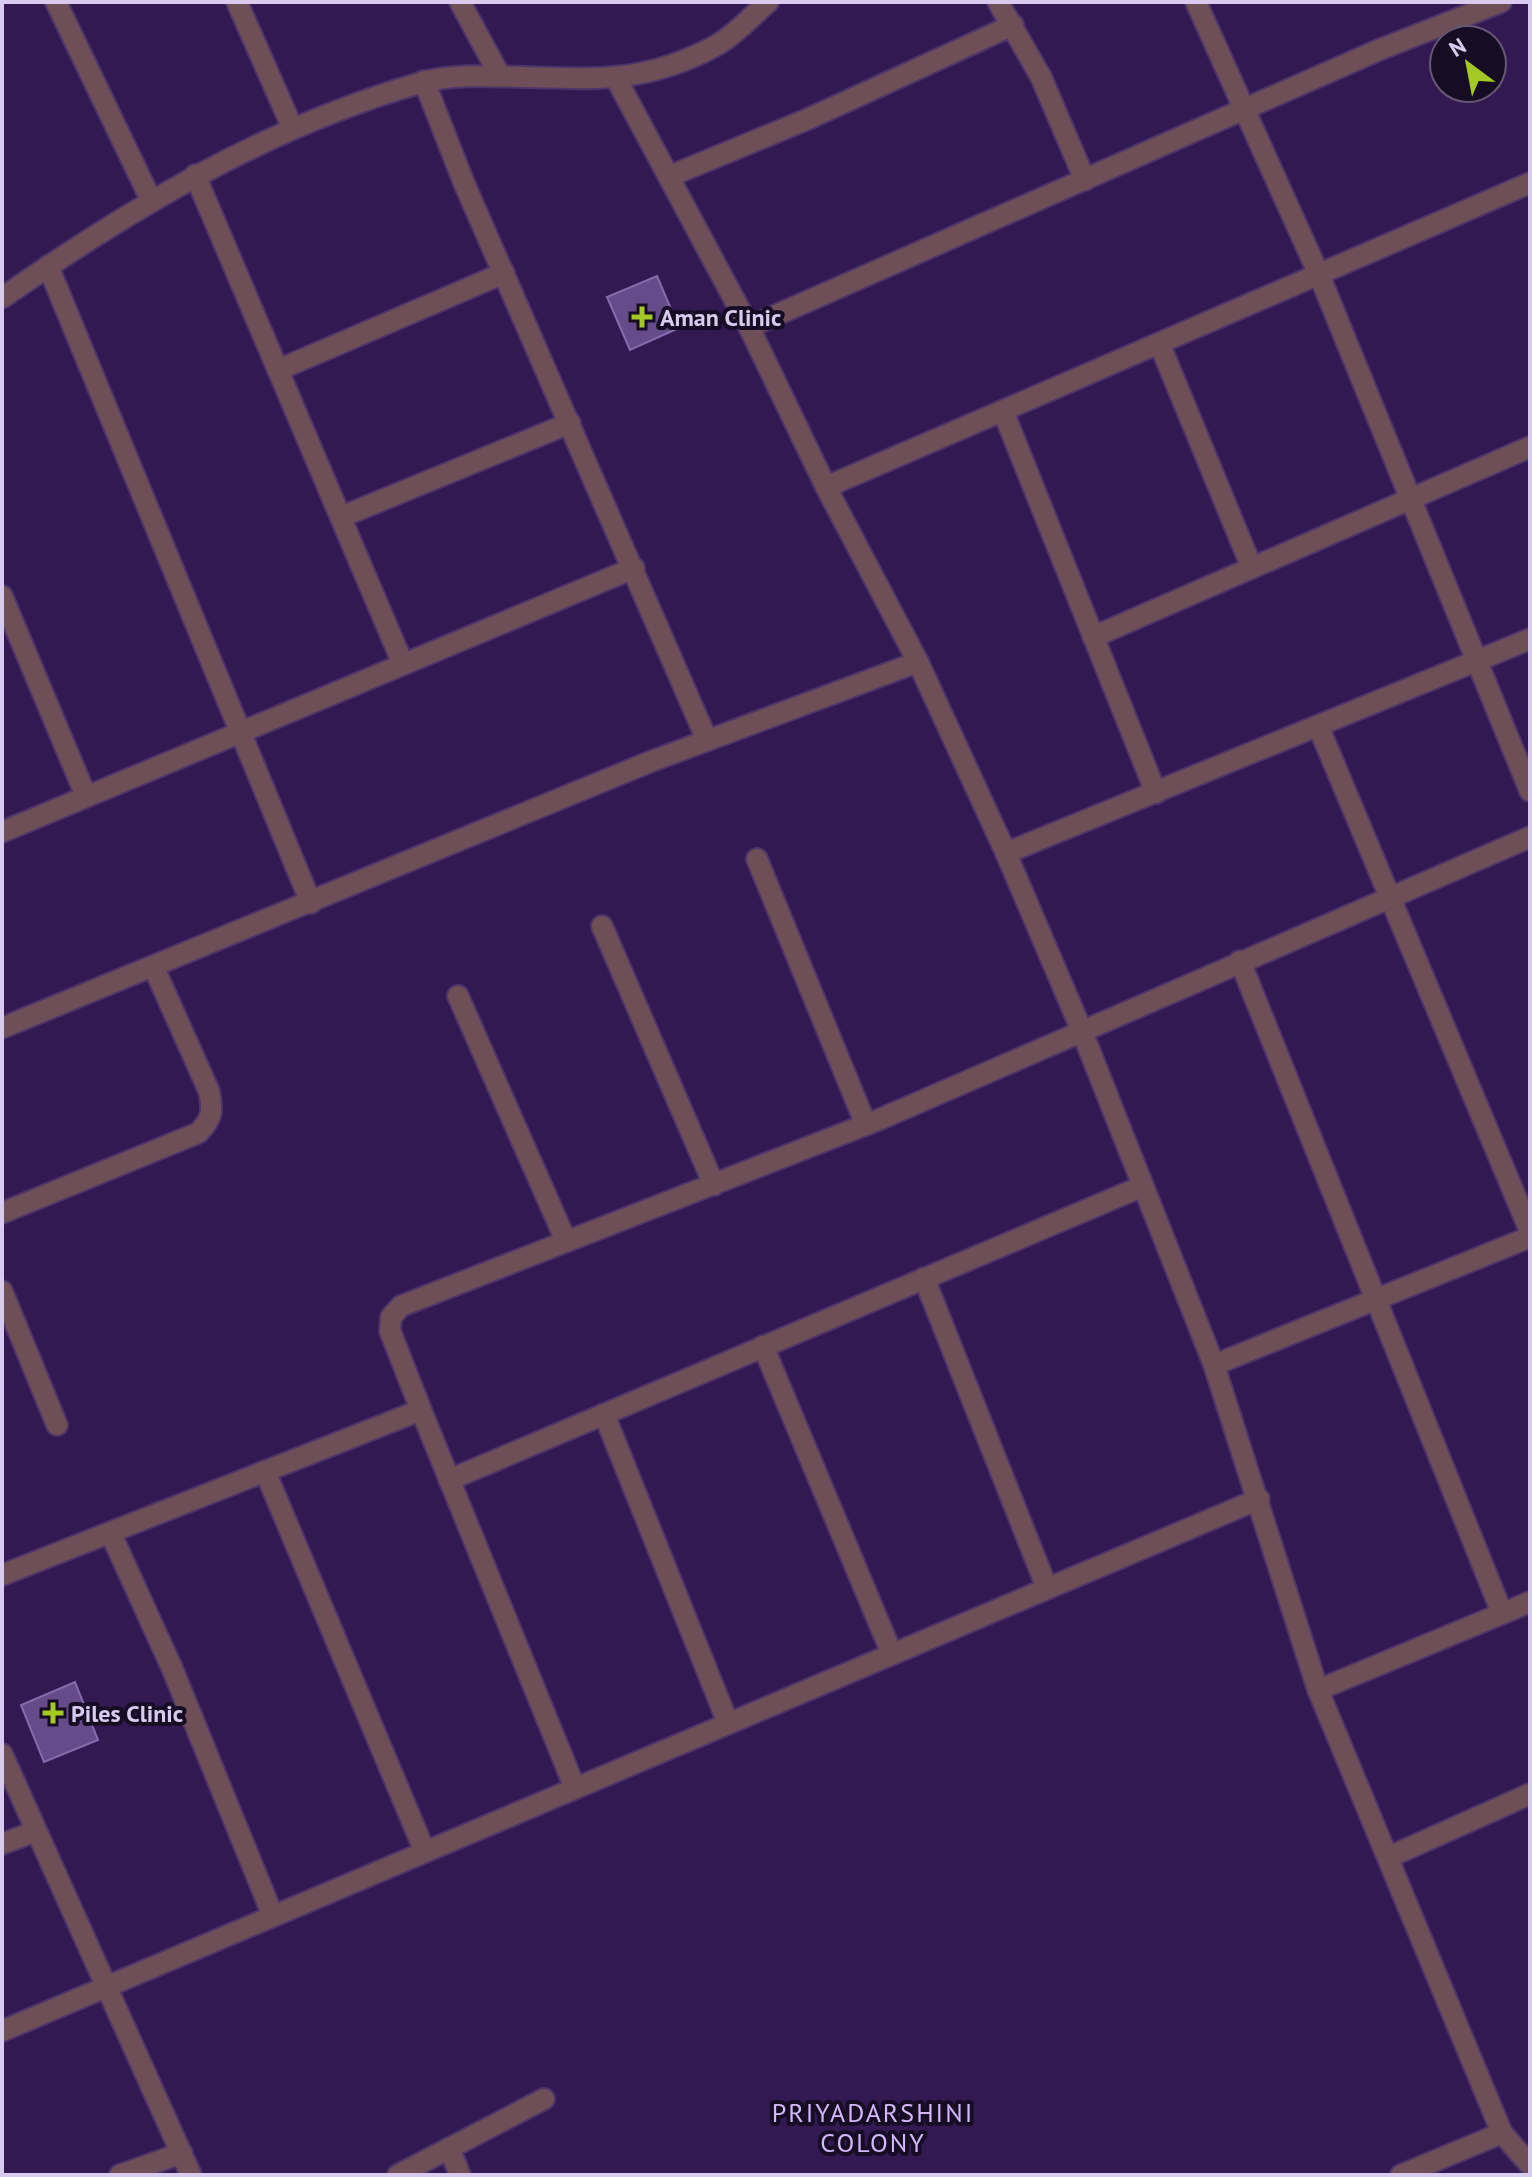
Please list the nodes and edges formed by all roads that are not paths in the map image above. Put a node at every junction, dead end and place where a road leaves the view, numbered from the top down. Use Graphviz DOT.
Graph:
graph roads {
  1 [pos="56,2"];
  2 [pos="237,2"];
  3 [pos="460,2"];
  4 [pos="998,2"];
  5 [pos="1196,2"];
  6 [pos="1501,2"];
  7 [pos="761,4"];
  8 [pos="1013,25"];
  9 [pos="500,76"];
  10 [pos="617,80"];
  11 [pos="424,81"];
  12 [pos="1246,111"];
  13 [pos="292,127"];
  14 [pos="195,175"];
  15 [pos="670,176"];
  16 [pos="1085,180"];
  17 [pos="1530,183"];
  18 [pos="151,200"];
  19 [pos="48,266"];
  20 [pos="504,273"];
  21 [pos="1320,277"];
  22 [pos="3,293"];
  23 [pos="749,327"];
  24 [pos="1160,345"];
  25 [pos="278,370"];
  26 [pos="1003,411"];
  27 [pos="570,423"];
  28 [pos="1530,447"];
  29 [pos="826,487"];
  30 [pos="1409,500"];
  31 [pos="341,517"];
  32 [pos="634,568"];
  33 [pos="1252,568"];
  34 [pos="2,596"];
  35 [pos="1093,637"];
  36 [pos="1530,639"];
  37 [pos="918,662"];
  38 [pos="1477,663"];
  39 [pos="403,664"];
  40 [pos="1319,728"];
  41 [pos="242,731"];
  42 [pos="707,740"];
  43 [pos="1530,791"];
  44 [pos="1156,793"];
  45 [pos="86,796"];
  46 [pos="2,832"];
  47 [pos="1530,837"];
  48 [pos="1006,853"];
  49 [pos="757,859"];
  50 [pos="1391,897"];
  51 [pos="311,903"];
  52 [pos="602,926"];
  53 [pos="1240,961"];
  54 [pos="154,968"];
  55 [pos="458,996"];
  56 [pos="2,1028"];
  57 [pos="1081,1029"];
  58 [pos="866,1125"];
  59 [pos="714,1185"];
  60 [pos="1143,1186"];
  61 [pos="2,1213"];
  62 [pos="1530,1231"];
  63 [pos="1530,1237"];
  64 [pos="566,1241"];
  65 [pos="924,1278"];
  66 [pos="2,1291"];
  67 [pos="1376,1298"];
  68 [pos="763,1346"];
  69 [pos="1214,1365"];
  70 [pos="421,1410"];
  71 [pos="604,1414"];
  72 [pos="57,1425"];
  73 [pos="265,1471"];
  74 [pos="449,1480"];
  75 [pos="1259,1499"];
  76 [pos="111,1534"];
  77 [pos="2,1575"];
  78 [pos="1047,1588"];
  79 [pos="1530,1602"];
  80 [pos="1502,1613"];
  81 [pos="892,1654"];
  82 [pos="1318,1690"];
  83 [pos="728,1723"];
  84 [pos="2,1754"];
  85 [pos="575,1788"];
  86 [pos="1530,1794"];
  87 [pos="36,1831"];
  88 [pos="2,1844"];
  89 [pos="425,1852"];
  90 [pos="1389,1857"];
  91 [pos="273,1916"];
  92 [pos="106,1986"];
  93 [pos="2,2031"];
  94 [pos="544,2099"];
  95 [pos="1502,2133"];
  96 [pos="449,2148"];
  97 [pos="182,2153"];
  98 [pos="1530,2165"];
  99 [pos="120,2175"];
  100 [pos="191,2175"];
  101 [pos="398,2175"];
  102 [pos="460,2175"];
  103 [pos="1401,2175"];
  1 -- 18 [label="street"];
  2 -- 13 [label="street"];
  3 -- 9 [label="street"];
  4 -- 8 [label="street"];
  5 -- 12 [label="street"];
  6 -- 12 [label="street"];
  7 -- 10 [label="street"];
  8 -- 15 [label="street"];
  8 -- 16 [label="street"];
  9 -- 10 [label="street"];
  9 -- 11 [label="street"];
  10 -- 15 [label="street"];
  11 -- 13 [label="street"];
  11 -- 20 [label="street"];
  12 -- 16 [label="street"];
  12 -- 21 [label="street"];
  13 -- 14 [label="street"];
  14 -- 18 [label="street"];
  14 -- 25 [label="street"];
  15 -- 23 [label="street"];
  16 -- 23 [label="street"];
  17 -- 21 [label="street"];
  18 -- 19 [label="street"];
  19 -- 22 [label="street"];
  19 -- 41 [label="street"];
  20 -- 25 [label="street"];
  20 -- 27 [label="street"];
  21 -- 24 [label="street"];
  21 -- 30 [label="street"];
  23 -- 29 [label="street"];
  24 -- 26 [label="street"];
  24 -- 33 [label="street"];
  25 -- 31 [label="street"];
  26 -- 29 [label="street"];
  26 -- 35 [label="street"];
  27 -- 31 [label="street"];
  27 -- 32 [label="street"];
  28 -- 30 [label="street"];
  29 -- 37 [label="street"];
  30 -- 33 [label="street"];
  30 -- 38 [label="street"];
  31 -- 39 [label="street"];
  32 -- 39 [label="street"];
  32 -- 42 [label="street"];
  33 -- 35 [label="street"];
  34 -- 45 [label="street"];
  35 -- 44 [label="street"];
  36 -- 38 [label="street"];
  37 -- 42 [label="street"];
  37 -- 48 [label="street"];
  38 -- 40 [label="street"];
  38 -- 43 [label="street"];
  39 -- 41 [label="street"];
  40 -- 44 [label="street"];
  40 -- 50 [label="street"];
  41 -- 45 [label="street"];
  41 -- 51 [label="street"];
  42 -- 51 [label="street"];
  44 -- 48 [label="street"];
  45 -- 46 [label="street"];
  47 -- 50 [label="street"];
  48 -- 57 [label="street"];
  49 -- 58 [label="street"];
  50 -- 53 [label="street"];
  50 -- 62 [label="street"];
  51 -- 54 [label="street"];
  52 -- 59 [label="street"];
  53 -- 57 [label="street"];
  53 -- 67 [label="street"];
  54 -- 56 [label="street"];
  54 -- 61 [label="street"];
  55 -- 64 [label="street"];
  57 -- 58 [label="street"];
  57 -- 60 [label="street"];
  58 -- 59 [label="street"];
  59 -- 64 [label="street"];
  60 -- 65 [label="street"];
  60 -- 69 [label="street"];
  63 -- 67 [label="street"];
  64 -- 70 [label="street"];
  65 -- 68 [label="street"];
  65 -- 78 [label="street"];
  66 -- 72 [label="street"];
  67 -- 69 [label="street"];
  67 -- 80 [label="street"];
  68 -- 71 [label="street"];
  68 -- 81 [label="street"];
  69 -- 75 [label="street"];
  70 -- 73 [label="street"];
  70 -- 74 [label="street"];
  71 -- 74 [label="street"];
  71 -- 83 [label="street"];
  73 -- 76 [label="street"];
  73 -- 89 [label="street"];
  74 -- 85 [label="street"];
  75 -- 78 [label="street"];
  75 -- 82 [label="street"];
  76 -- 77 [label="street"];
  76 -- 91 [label="street"];
  78 -- 81 [label="street"];
  79 -- 80 [label="street"];
  80 -- 82 [label="street"];
  81 -- 83 [label="street"];
  82 -- 90 [label="street"];
  83 -- 85 [label="street"];
  84 -- 87 [label="street"];
  85 -- 89 [label="street"];
  86 -- 90 [label="street"];
  87 -- 88 [label="street"];
  87 -- 92 [label="street"];
  89 -- 91 [label="street"];
  90 -- 95 [label="street"];
  91 -- 92 [label="street"];
  92 -- 93 [label="street"];
  92 -- 97 [label="street"];
  94 -- 96 [label="street"];
  95 -- 98 [label="street"];
  95 -- 103 [label="street"];
  96 -- 101 [label="street"];
  96 -- 102 [label="street"];
  97 -- 99 [label="street"];
  97 -- 100 [label="street"];
}
